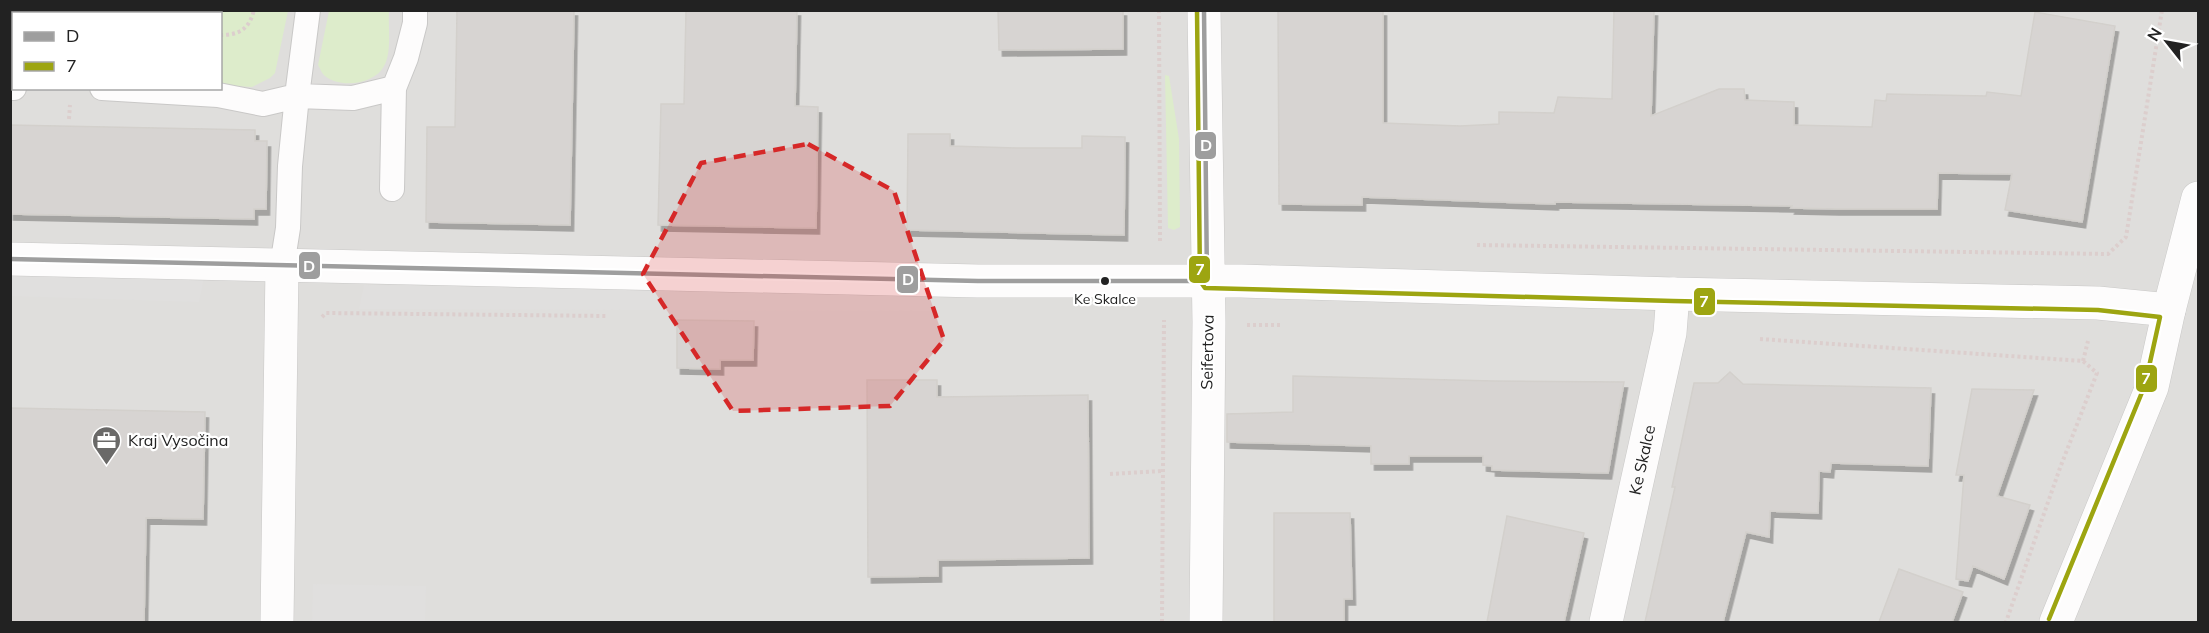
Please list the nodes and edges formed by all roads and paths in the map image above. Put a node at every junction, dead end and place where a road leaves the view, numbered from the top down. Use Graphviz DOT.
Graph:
graph roads {
  1 [pos="254,10"];
  2 [pos="308,10"];
  3 [pos="415,10"];
  4 [pos="1159,10"];
  5 [pos="1204,10"];
  6 [pos="2163,10"];
  7 [pos="222,35"];
  8 [pos="393,88"];
  9 [pos="135,90"];
  10 [pos="297,96"];
  11 [pos="392,189"];
  12 [pos="2199,198"];
  13 [pos="1160,240"];
  14 [pos="1465,245"];
  15 [pos="10,259"];
  16 [pos="282,266"];
  17 [pos="1207,281"];
  18 [pos="1673,294"];
  19 [pos="2169,310"];
  20 [pos="613,316"];
  21 [pos="1164,322"];
  22 [pos="315,324"];
  23 [pos="2083,361"];
  24 [pos="1162,471"];
  25 [pos="1110,474"];
  26 [pos="277,622"];
  27 [pos="1162,622"];
  28 [pos="1206,622"];
  29 [pos="1606,622"];
  30 [pos="2006,622"];
  31 [pos="2056,622"];
  1 -- 7 [label="path"];
  2 -- 10 [label="lane"];
  3 -- 8 [label="lane"];
  4 -- 13 [label="path"];
  5 -- 17 [label="street, Seifertova"];
  6 -- 14 [label="path"];
  8 -- 10 [label="lane"];
  8 -- 11 [label="lane"];
  9 -- 10 [label="lane"];
  10 -- 16 [label="lane"];
  12 -- 19 [label="street"];
  15 -- 16 [label="street"];
  16 -- 17 [label="street"];
  16 -- 26 [label="street"];
  17 -- 18 [label="street"];
  17 -- 28 [label="street, Seifertova"];
  18 -- 19 [label="street"];
  18 -- 29 [label="street, Ke Skalce"];
  19 -- 31 [label="street"];
  20 -- 22 [label="path"];
  21 -- 24 [label="path"];
  23 -- 30 [label="path"];
  24 -- 25 [label="path"];
  24 -- 27 [label="path"];
}
